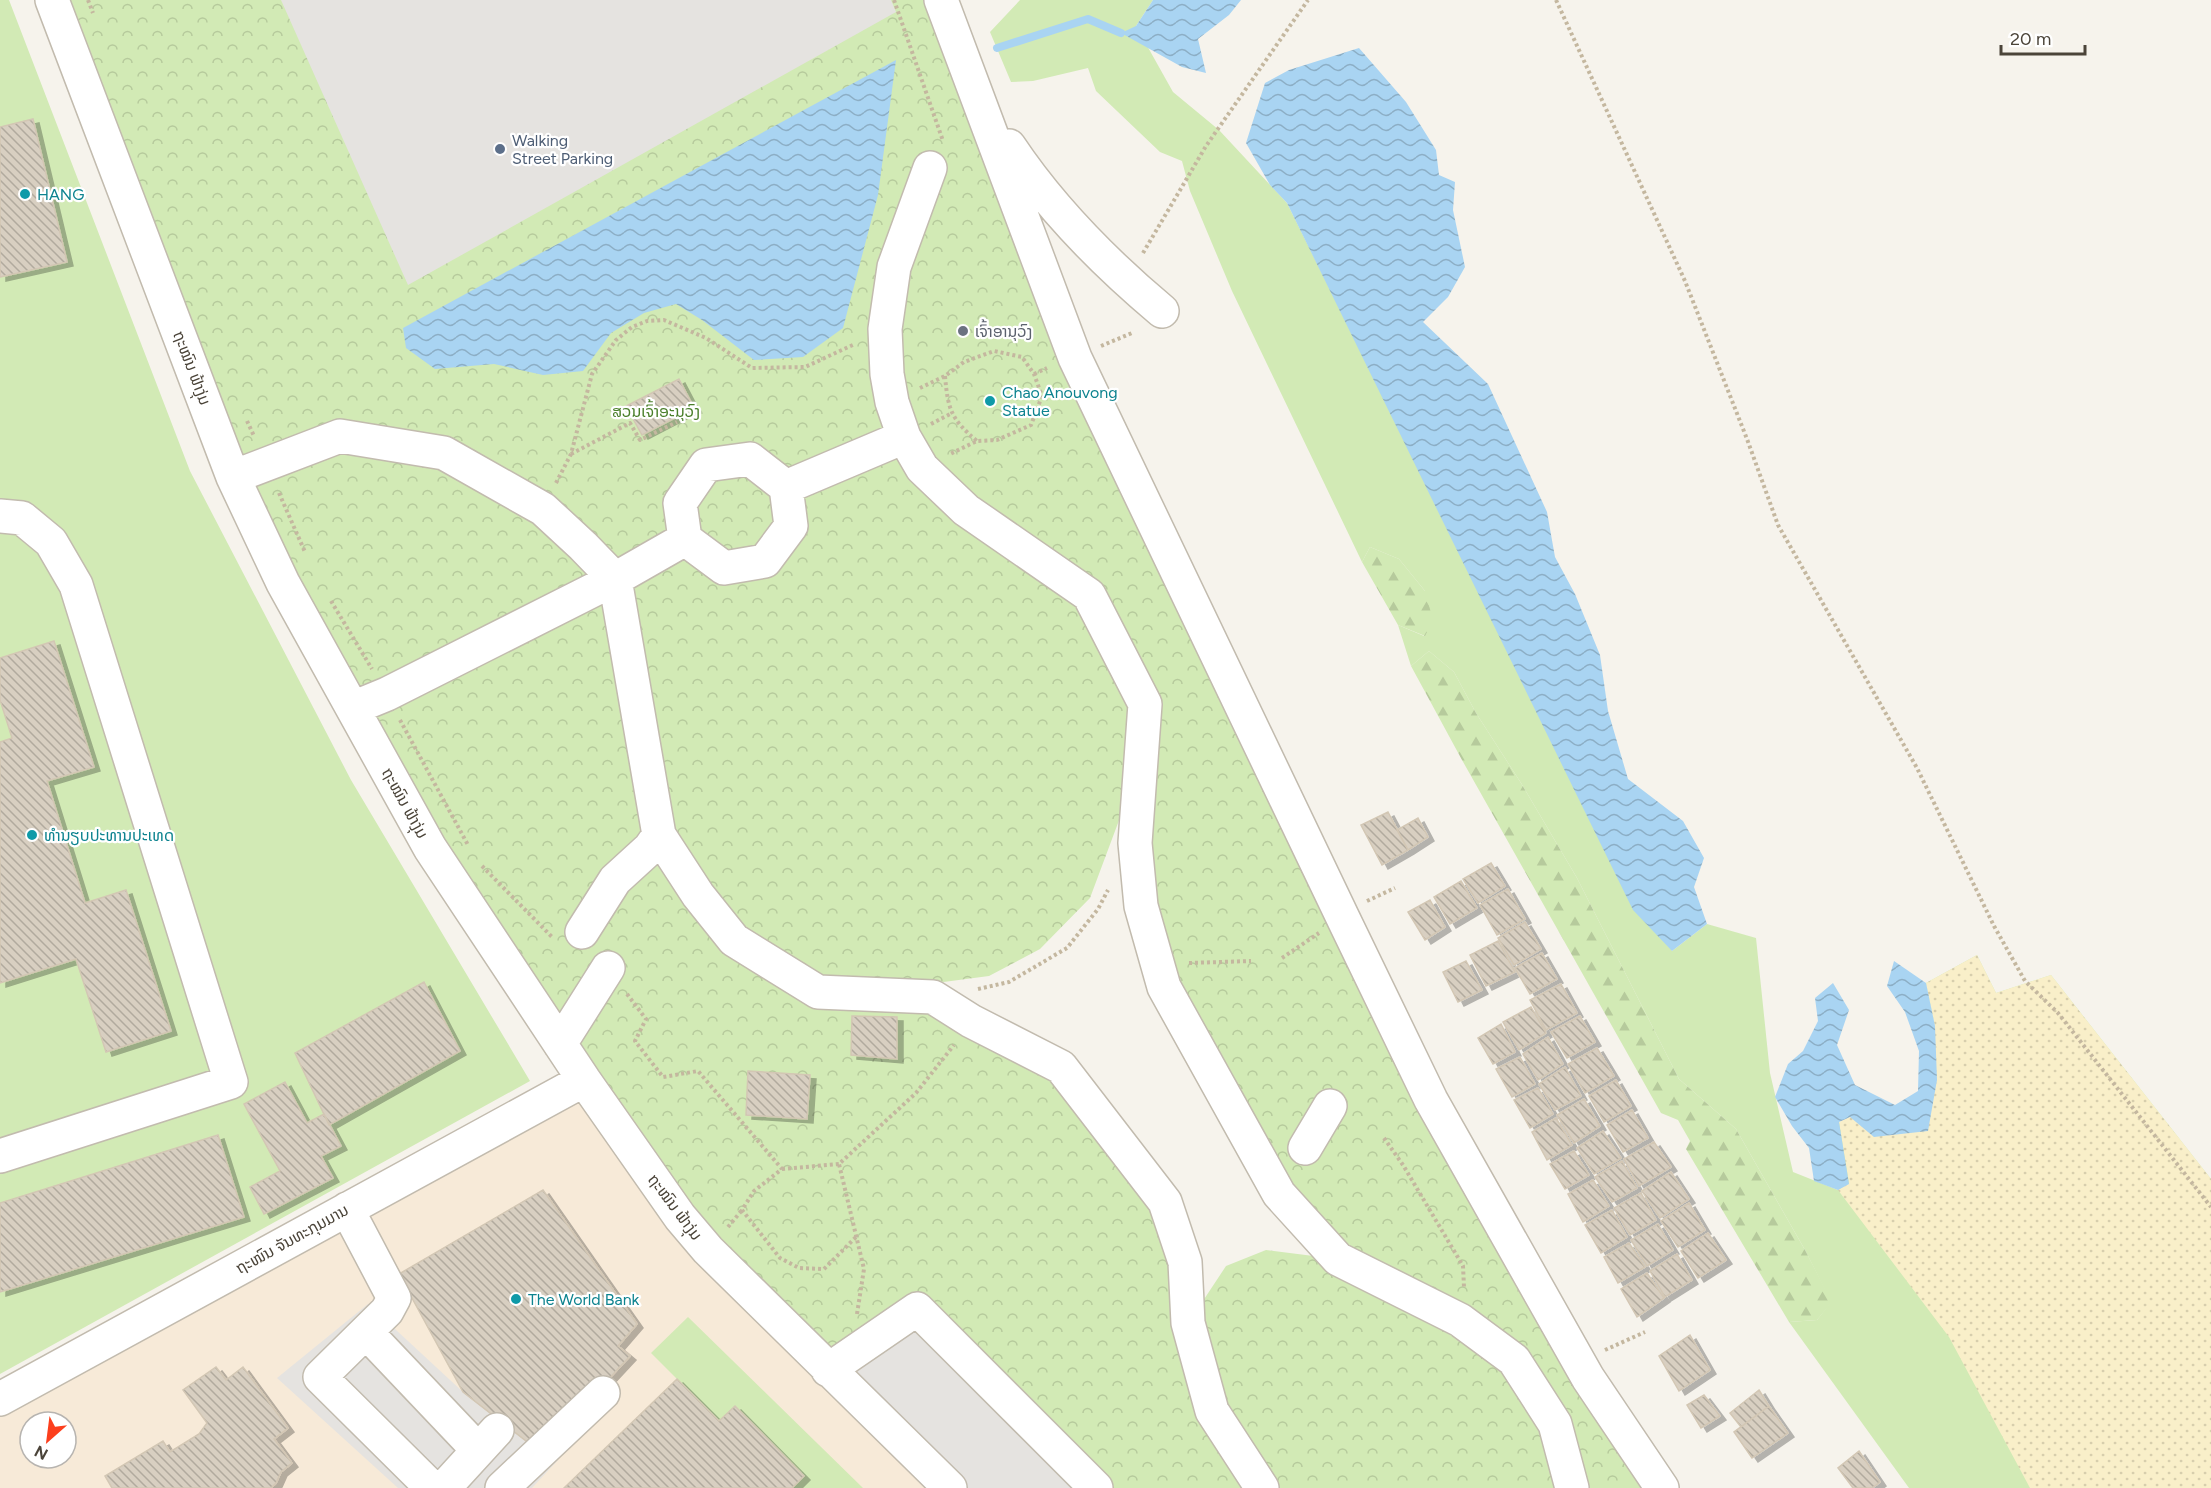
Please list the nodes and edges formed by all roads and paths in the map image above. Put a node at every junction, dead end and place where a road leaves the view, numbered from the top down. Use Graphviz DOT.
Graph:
graph roads {
  1 [pos="52,0"];
  2 [pos="88,0"];
  3 [pos="894,0"];
  4 [pos="942,0"];
  5 [pos="1308,0"];
  6 [pos="1556,0"];
  7 [pos="96,23"];
  8 [pos="978,101"];
  9 [pos="930,168"];
  10 [pos="1126,281"];
  11 [pos="1162,311"];
  12 [pos="885,329"];
  13 [pos="1132,333"];
  14 [pos="1092,351"];
  15 [pos="945,376"];
  16 [pos="916,389"];
  17 [pos="243,411"];
  18 [pos="952,413"];
  19 [pos="677,422"];
  20 [pos="916,431"];
  21 [pos="977,441"];
  22 [pos="571,454"];
  23 [pos="947,456"];
  24 [pos="266,464"];
  25 [pos="234,477"];
  26 [pos="786,487"];
  27 [pos="543,510"];
  28 [pos="0,516"];
  29 [pos="685,539"];
  30 [pos="307,556"];
  31 [pos="615,579"];
  32 [pos="328,596"];
  33 [pos="387,694"];
  34 [pos="353,708"];
  35 [pos="659,835"];
  36 [pos="1135,843"];
  37 [pos="471,851"];
  38 [pos="477,861"];
  39 [pos="1395,888"];
  40 [pos="1360,904"];
  41 [pos="582,932"];
  42 [pos="1251,961"];
  43 [pos="1203,962"];
  44 [pos="609,968"];
  45 [pos="933,997"];
  46 [pos="971,1021"];
  47 [pos="560,1044"];
  48 [pos="584,1080"];
  49 [pos="1330,1106"];
  50 [pos="1384,1138"];
  51 [pos="1305,1148"];
  52 [pos="0,1156"];
  53 [pos="838,1164"];
  54 [pos="782,1169"];
  55 [pos="2211,1207"];
  56 [pos="347,1209"];
  57 [pos="855,1237"];
  58 [pos="1460,1320"];
  59 [pos="366,1332"];
  60 [pos="1645,1332"];
  61 [pos="1598,1352"];
  62 [pos="839,1363"];
  63 [pos="603,1393"];
  64 [pos="0,1399"];
  65 [pos="432,1488"];
  66 [pos="444,1488"];
  67 [pos="502,1488"];
  68 [pos="950,1488"];
  69 [pos="1096,1488"];
  70 [pos="1263,1488"];
  71 [pos="1572,1488"];
  72 [pos="1662,1488"];
  1 -- 25 [label="street, ຖະໝົນ ຟ້າງຸ່ມ"];
  2 -- 7 [label="path"];
  3 -- 9 [label="path"];
  4 -- 8 [label="street"];
  5 -- 10 [label="path"];
  6 -- 55 [label="path"];
  8 -- 10 [label="street"];
  8 -- 72 [label="street"];
  9 -- 12 [label="street"];
  10 -- 11 [label="street"];
  12 -- 20 [label="street"];
  12 -- 22 [label="path"];
  13 -- 14 [label="path"];
  15 -- 16 [label="path"];
  15 -- 18 [label="path"];
  15 -- 21 [label="path"];
  17 -- 24 [label="path"];
  18 -- 20 [label="path"];
  18 -- 21 [label="path"];
  19 -- 22 [label="path"];
  20 -- 26 [label="street"];
  20 -- 36 [label="street"];
  21 -- 23 [label="path"];
  22 -- 27 [label="path"];
  24 -- 25 [label="street"];
  24 -- 27 [label="street"];
  24 -- 30 [label="path"];
  25 -- 34 [label="street, ຖະໝົນ ຟ້າງຸ່ມ"];
  26 -- 29 [label="street"];
  26 -- 29 [label="street"];
  27 -- 31 [label="street"];
  28 -- 52 [label="street"];
  29 -- 31 [label="street"];
  31 -- 33 [label="street"];
  31 -- 35 [label="street"];
  32 -- 33 [label="path"];
  33 -- 34 [label="street"];
  33 -- 37 [label="path"];
  34 -- 47 [label="street, ຖະໝົນ ຟ້າງຸ່ມ"];
  35 -- 41 [label="street"];
  35 -- 45 [label="street"];
  36 -- 45 [label="path"];
  36 -- 58 [label="street"];
  38 -- 41 [label="path"];
  39 -- 40 [label="path"];
  42 -- 43 [label="path"];
  44 -- 47 [label="street"];
  44 -- 54 [label="path"];
  45 -- 46 [label="street"];
  46 -- 53 [label="path"];
  46 -- 70 [label="street"];
  47 -- 48 [label="street, ຖະໝົນ ຟ້າງຸ່ມ"];
  48 -- 56 [label="street, ຖະໜົນ ຈັນທະກຸມມານ"];
  48 -- 62 [label="street, ຖະໝົນ ຟ້າງຸ່ມ"];
  49 -- 51 [label="street"];
  50 -- 58 [label="path"];
  53 -- 54 [label="path"];
  53 -- 57 [label="path"];
  54 -- 57 [label="path"];
  56 -- 59 [label="street"];
  56 -- 64 [label="street, ຖະໜົນ ຈັນທະກຸມມານ"];
  57 -- 62 [label="path"];
  58 -- 71 [label="street"];
  59 -- 65 [label="street"];
  59 -- 66 [label="street"];
  60 -- 61 [label="path"];
  62 -- 68 [label="street, ຖະໝົນ ຟ້າງຸ່ມ"];
  62 -- 69 [label="street"];
  63 -- 67 [label="street"];
}
